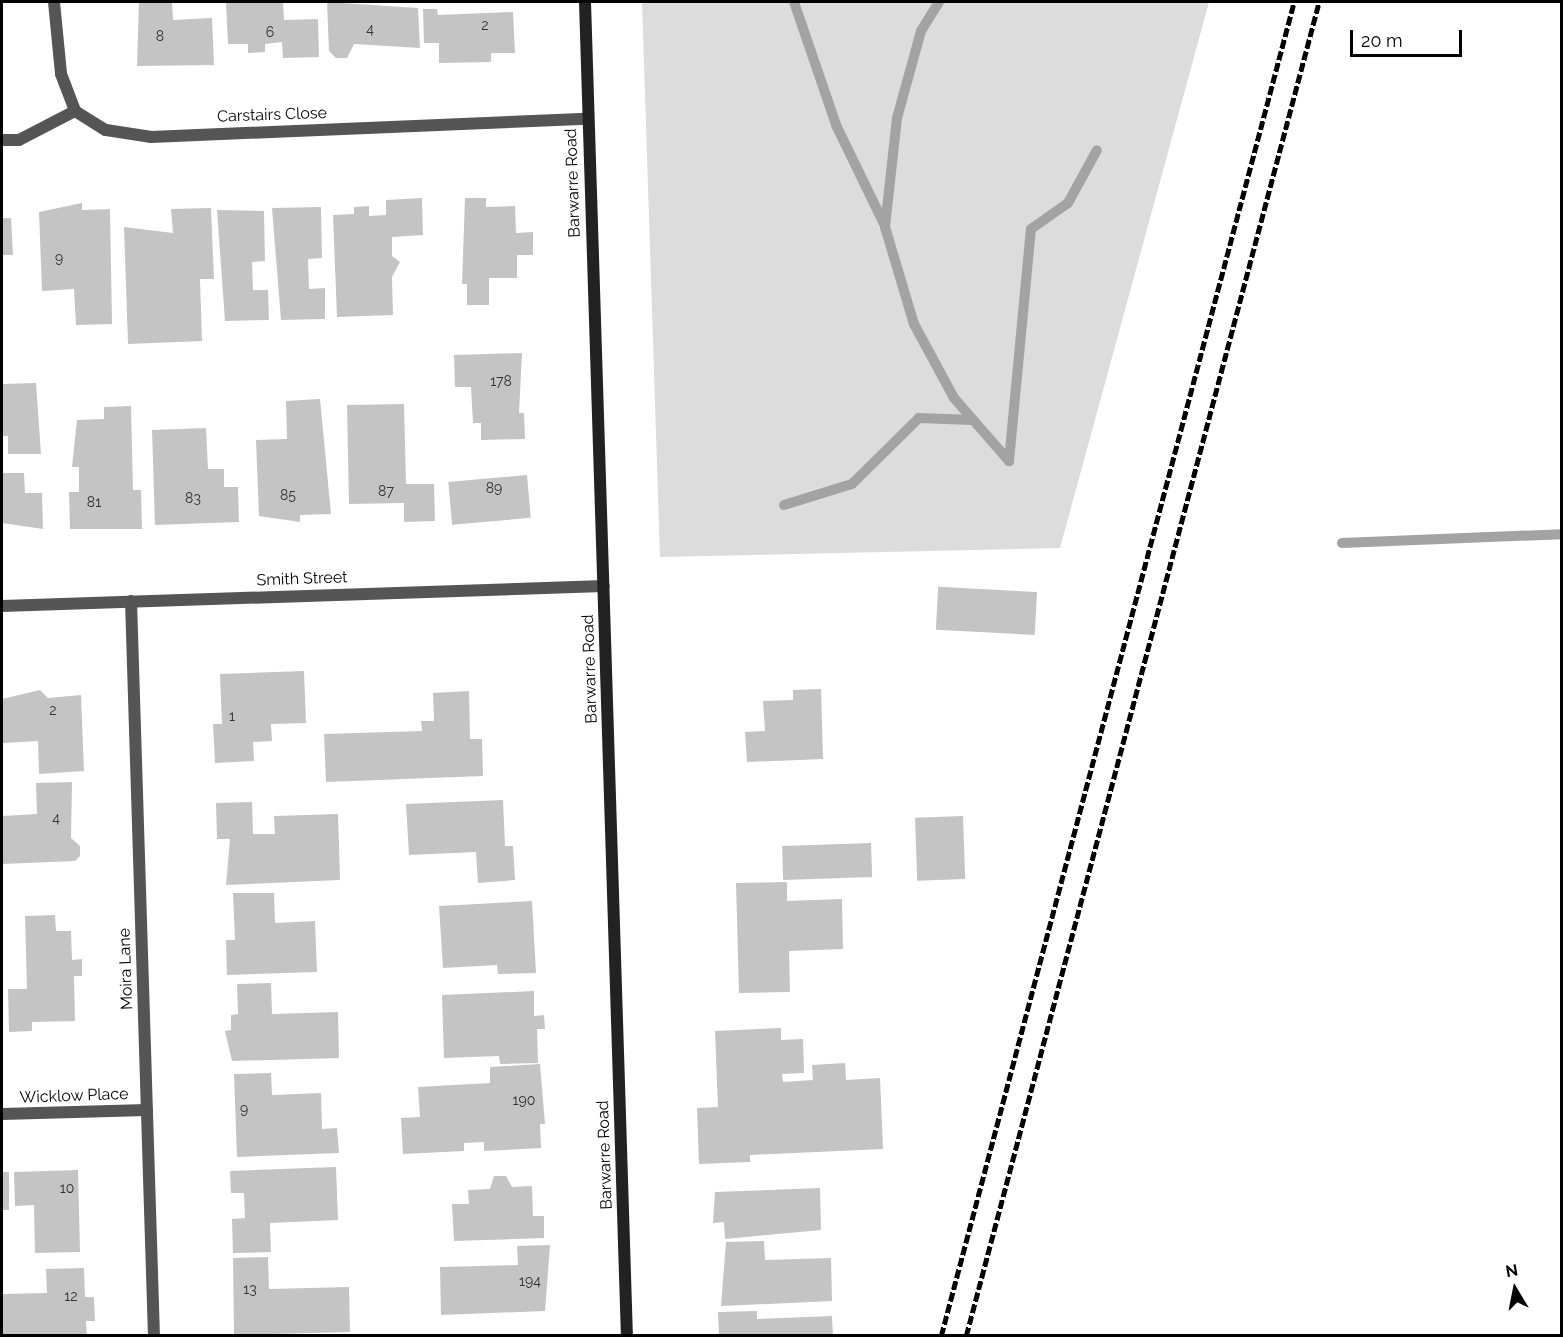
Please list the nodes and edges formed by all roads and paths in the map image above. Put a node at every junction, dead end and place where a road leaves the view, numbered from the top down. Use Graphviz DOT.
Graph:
graph roads {
  1 [pos="54,2"];
  2 [pos="585,2"];
  3 [pos="75,111"];
  4 [pos="587,119"];
  5 [pos="2,140"];
  6 [pos="604,586"];
  7 [pos="131,601"];
  8 [pos="2,606"];
  9 [pos="147,1110"];
  10 [pos="2,1114"];
  11 [pos="154,1335"];
  12 [pos="627,1335"];
  1 -- 3 [label="street"];
  2 -- 4 [label="street, Barwarre Road"];
  3 -- 4 [label="street, Carstairs Close"];
  3 -- 5 [label="street"];
  4 -- 6 [label="street, Barwarre Road"];
  6 -- 7 [label="street, Smith Street"];
  6 -- 12 [label="street, Barwarre Road"];
  7 -- 8 [label="street, Smith Street"];
  7 -- 9 [label="street, Moira Lane"];
  9 -- 10 [label="street, Wicklow Place"];
  9 -- 11 [label="street, Moira Lane"];
}
